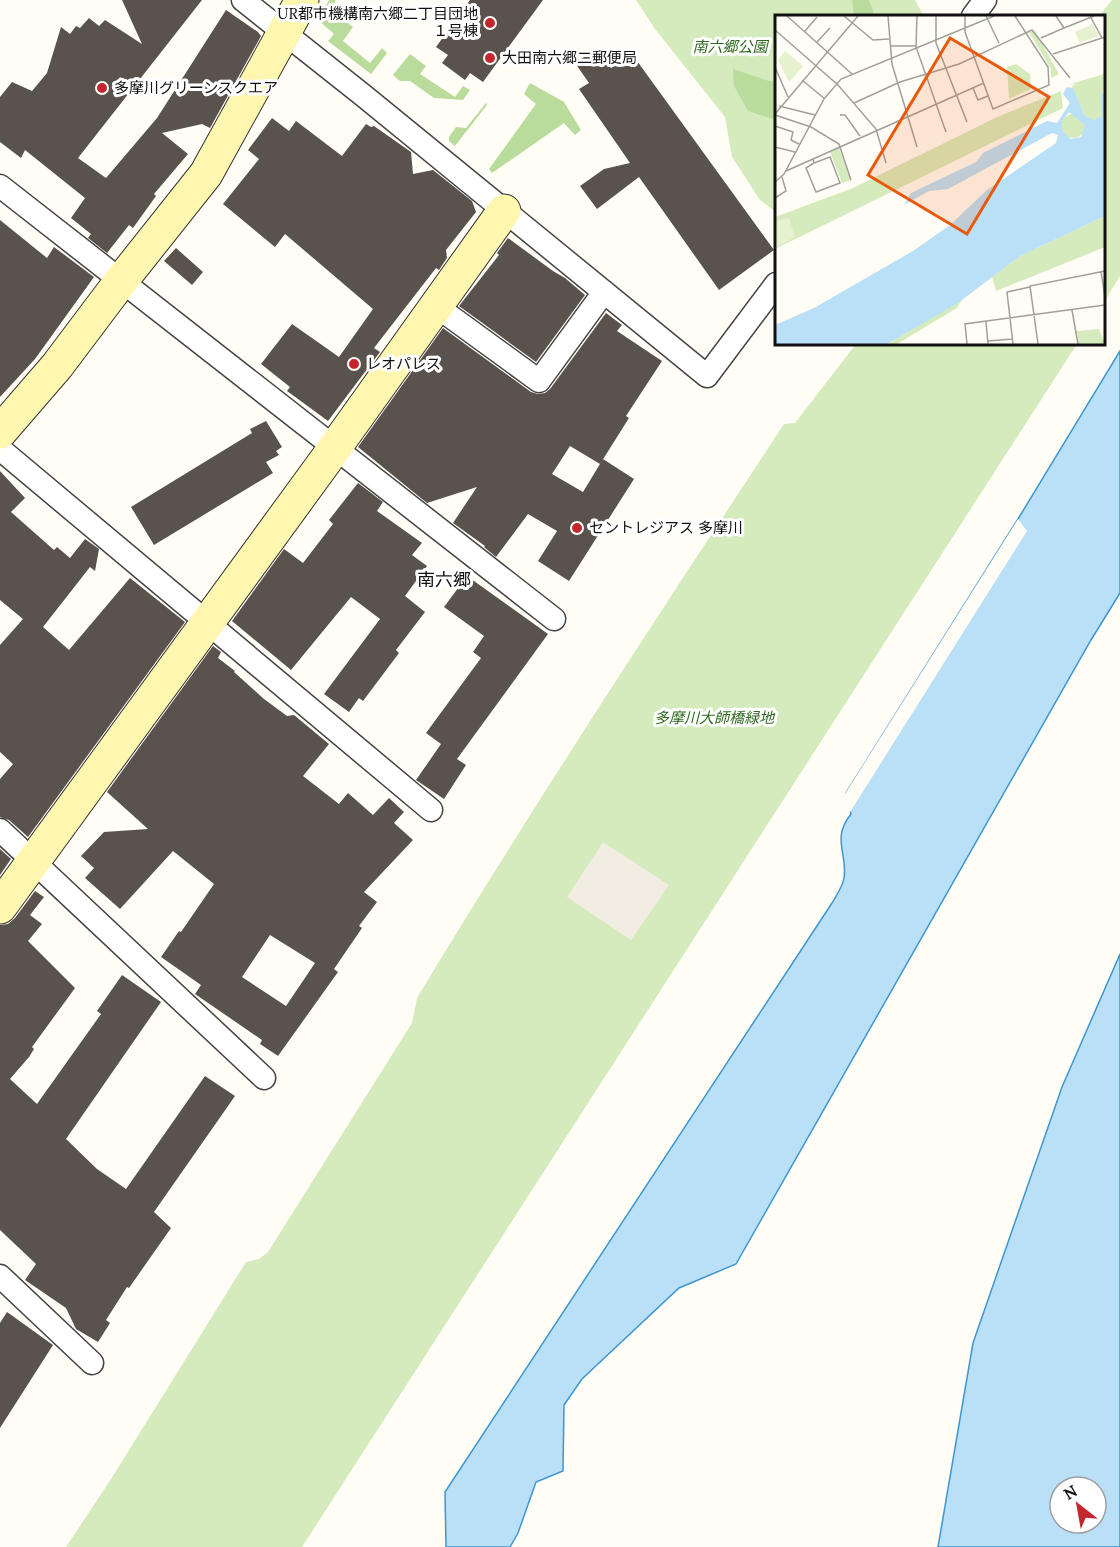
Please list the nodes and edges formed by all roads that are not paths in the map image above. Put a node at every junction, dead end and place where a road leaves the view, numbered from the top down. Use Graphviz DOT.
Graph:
graph roads {
  1 [pos="243,0"];
  2 [pos="302,0"];
  3 [pos="985,0"];
  4 [pos="974,15"];
  5 [pos="284,32"];
  6 [pos="0,186"];
  7 [pos="504,211"];
  8 [pos="121,281"];
  9 [pos="775,287"];
  10 [pos="604,292"];
  11 [pos="436,306"];
  12 [pos="0,432"];
  13 [pos="333,448"];
  14 [pos="0,449"];
  15 [pos="554,619"];
  16 [pos="207,623"];
  17 [pos="432,810"];
  18 [pos="0,830"];
  19 [pos="33,861"];
  20 [pos="0,906"];
  21 [pos="264,1078"];
  22 [pos="0,1276"];
  23 [pos="92,1363"];
  1 -- 5 [label="street"];
  2 -- 5 [label="street"];
  3 -- 4 [label="street"];
  5 -- 7 [label="street"];
  5 -- 8 [label="street"];
  6 -- 8 [label="street"];
  7 -- 10 [label="street"];
  7 -- 11 [label="street"];
  8 -- 12 [label="street"];
  8 -- 13 [label="street"];
  9 -- 10 [label="street"];
  10 -- 11 [label="street"];
  11 -- 13 [label="street"];
  13 -- 15 [label="street"];
  13 -- 16 [label="street"];
  14 -- 16 [label="street"];
  16 -- 17 [label="street"];
  16 -- 19 [label="street"];
  18 -- 19 [label="street"];
  19 -- 20 [label="street"];
  19 -- 21 [label="street"];
  22 -- 23 [label="street"];
}
